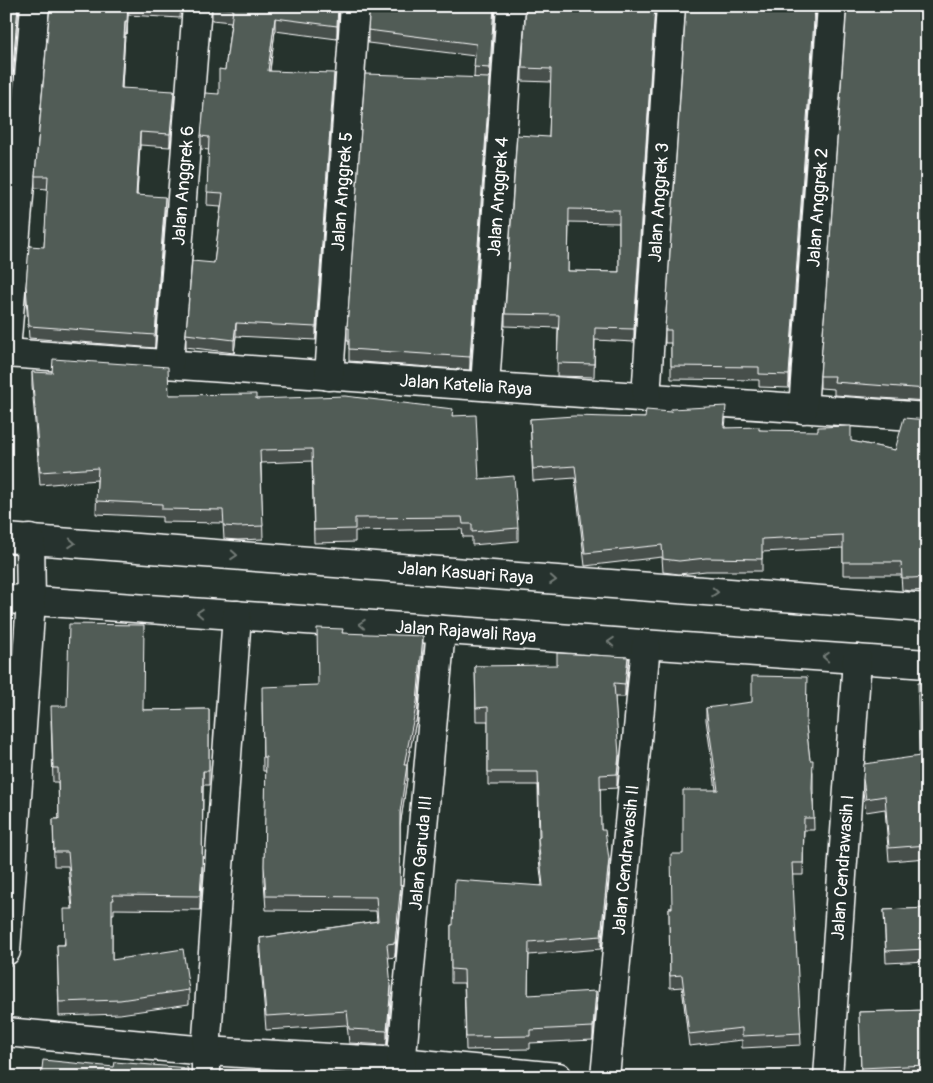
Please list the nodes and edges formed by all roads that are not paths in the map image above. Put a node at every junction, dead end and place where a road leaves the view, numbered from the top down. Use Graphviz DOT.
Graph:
graph roads {
  1 [pos="34,6"];
  2 [pos="197,6"];
  3 [pos="355,6"];
  4 [pos="511,6"];
  5 [pos="671,6"];
  6 [pos="832,6"];
  7 [pos="6,351"];
  8 [pos="169,364"];
  9 [pos="329,376"];
  10 [pos="485,386"];
  11 [pos="646,398"];
  12 [pos="803,409"];
  13 [pos="927,418"];
  14 [pos="18,539"];
  15 [pos="19,600"];
  16 [pos="927,608"];
  17 [pos="237,615"];
  18 [pos="441,630"];
  19 [pos="646,645"];
  20 [pos="857,659"];
  21 [pos="927,664"];
  22 [pos="6,951"];
  23 [pos="6,1032"];
  24 [pos="206,1064"];
  25 [pos="400,1069"];
  26 [pos="558,1077"];
  27 [pos="605,1077"];
  28 [pos="828,1077"];
  1 -- 7 [label="street"];
  2 -- 8 [label="street, Jalan Anggrek 6"];
  3 -- 9 [label="street, Jalan Anggrek 5"];
  4 -- 10 [label="street, Jalan Anggrek 4"];
  5 -- 11 [label="street, Jalan Anggrek 3"];
  6 -- 12 [label="street, Jalan Anggrek 2"];
  7 -- 8 [label="street, Jalan Katelia Raya"];
  8 -- 9 [label="street, Jalan Katelia Raya"];
  9 -- 10 [label="street, Jalan Katelia Raya"];
  10 -- 11 [label="street, Jalan Katelia Raya"];
  11 -- 12 [label="street, Jalan Katelia Raya"];
  12 -- 13 [label="street, Jalan Katelia Raya"];
  14 -- 15 [label="street"];
  14 -- 16 [label="street, Jalan Kasuari Raya, one-way"];
  17 -- 15 [label="street, Jalan Rajawali Raya, one-way"];
  15 -- 22 [label="street"];
  18 -- 17 [label="street, Jalan Rajawali Raya, one-way"];
  17 -- 24 [label="street"];
  19 -- 18 [label="street, Jalan Rajawali Raya, one-way"];
  18 -- 25 [label="street, Jalan Garuda III"];
  20 -- 19 [label="street, Jalan Rajawali Raya, one-way"];
  19 -- 27 [label="street, Jalan Cendrawasih II"];
  20 -- 21 [label="street, Jalan Rajawali Raya"];
  20 -- 28 [label="street, Jalan Cendrawasih I"];
  23 -- 24 [label="street"];
  24 -- 25 [label="street"];
  25 -- 26 [label="street"];
}
